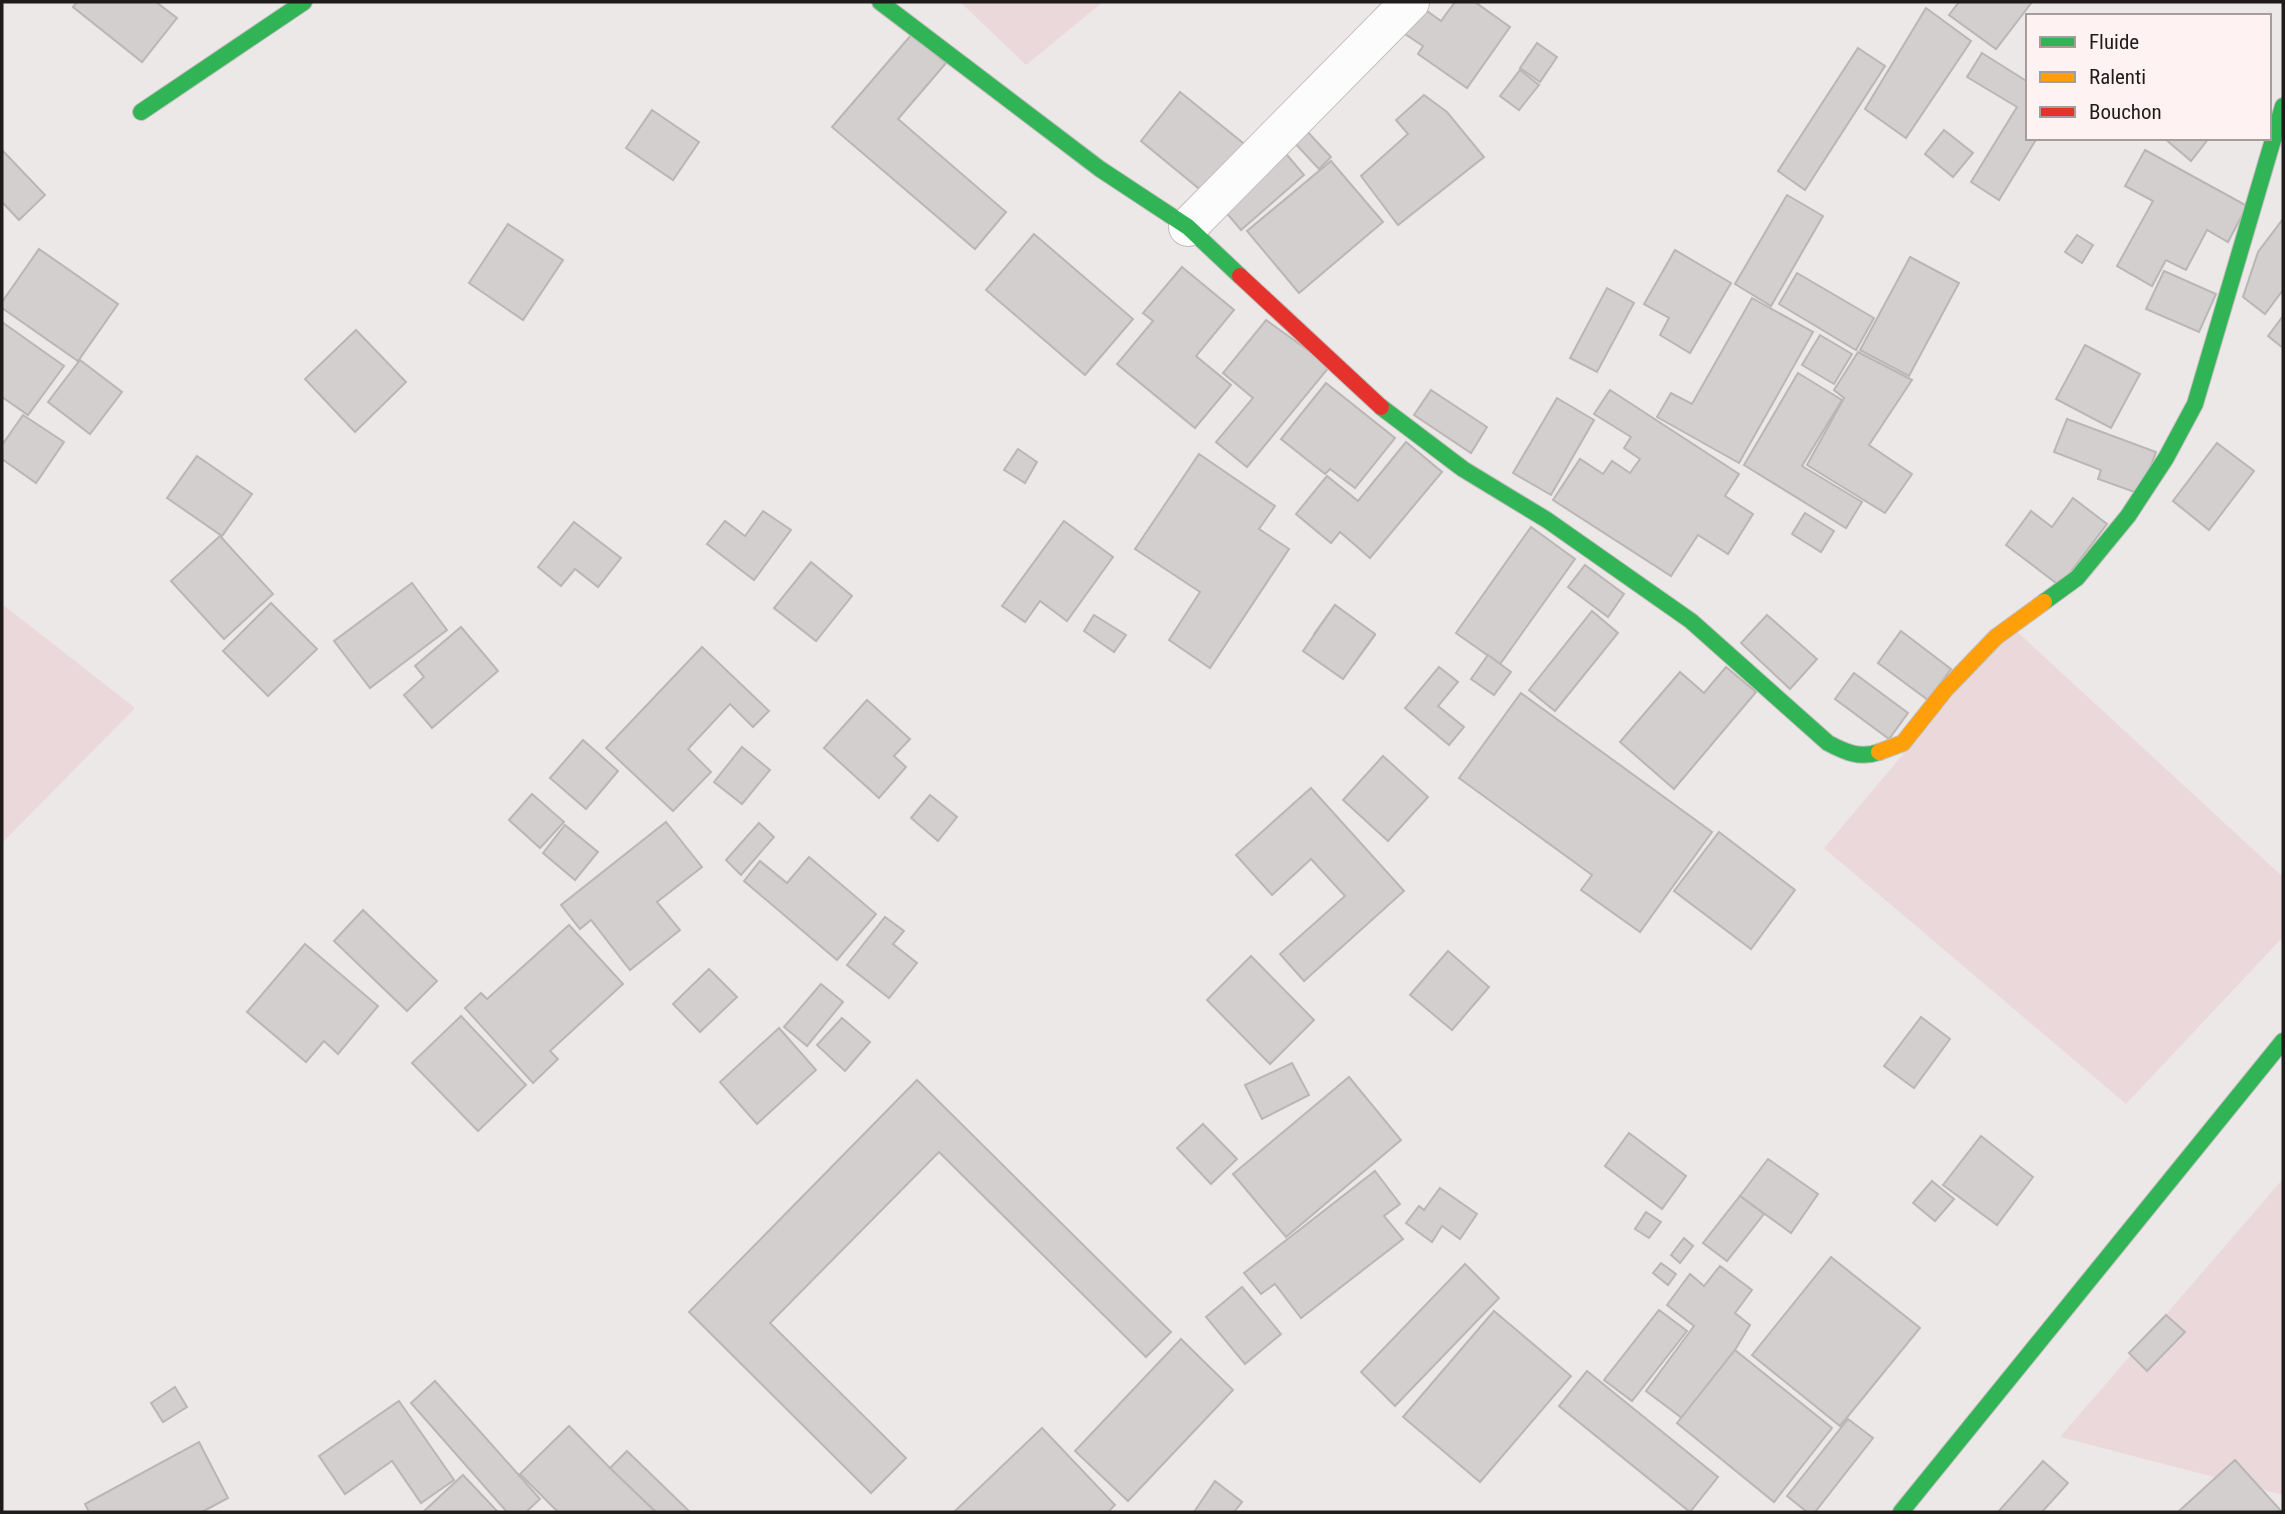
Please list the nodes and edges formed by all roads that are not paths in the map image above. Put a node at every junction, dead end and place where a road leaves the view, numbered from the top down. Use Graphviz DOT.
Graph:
graph roads {
  1 [pos="304,2"];
  2 [pos="880,2"];
  3 [pos="1410,2"];
  4 [pos="2283,106"];
  5 [pos="141,112"];
  6 [pos="1188,227"];
  7 [pos="2283,1041"];
  8 [pos="1901,1512"];
  1 -- 5 [label="street"];
  2 -- 6 [label="street"];
  3 -- 6 [label="street"];
  4 -- 6 [label="street"];
  7 -- 8 [label="street"];
}
